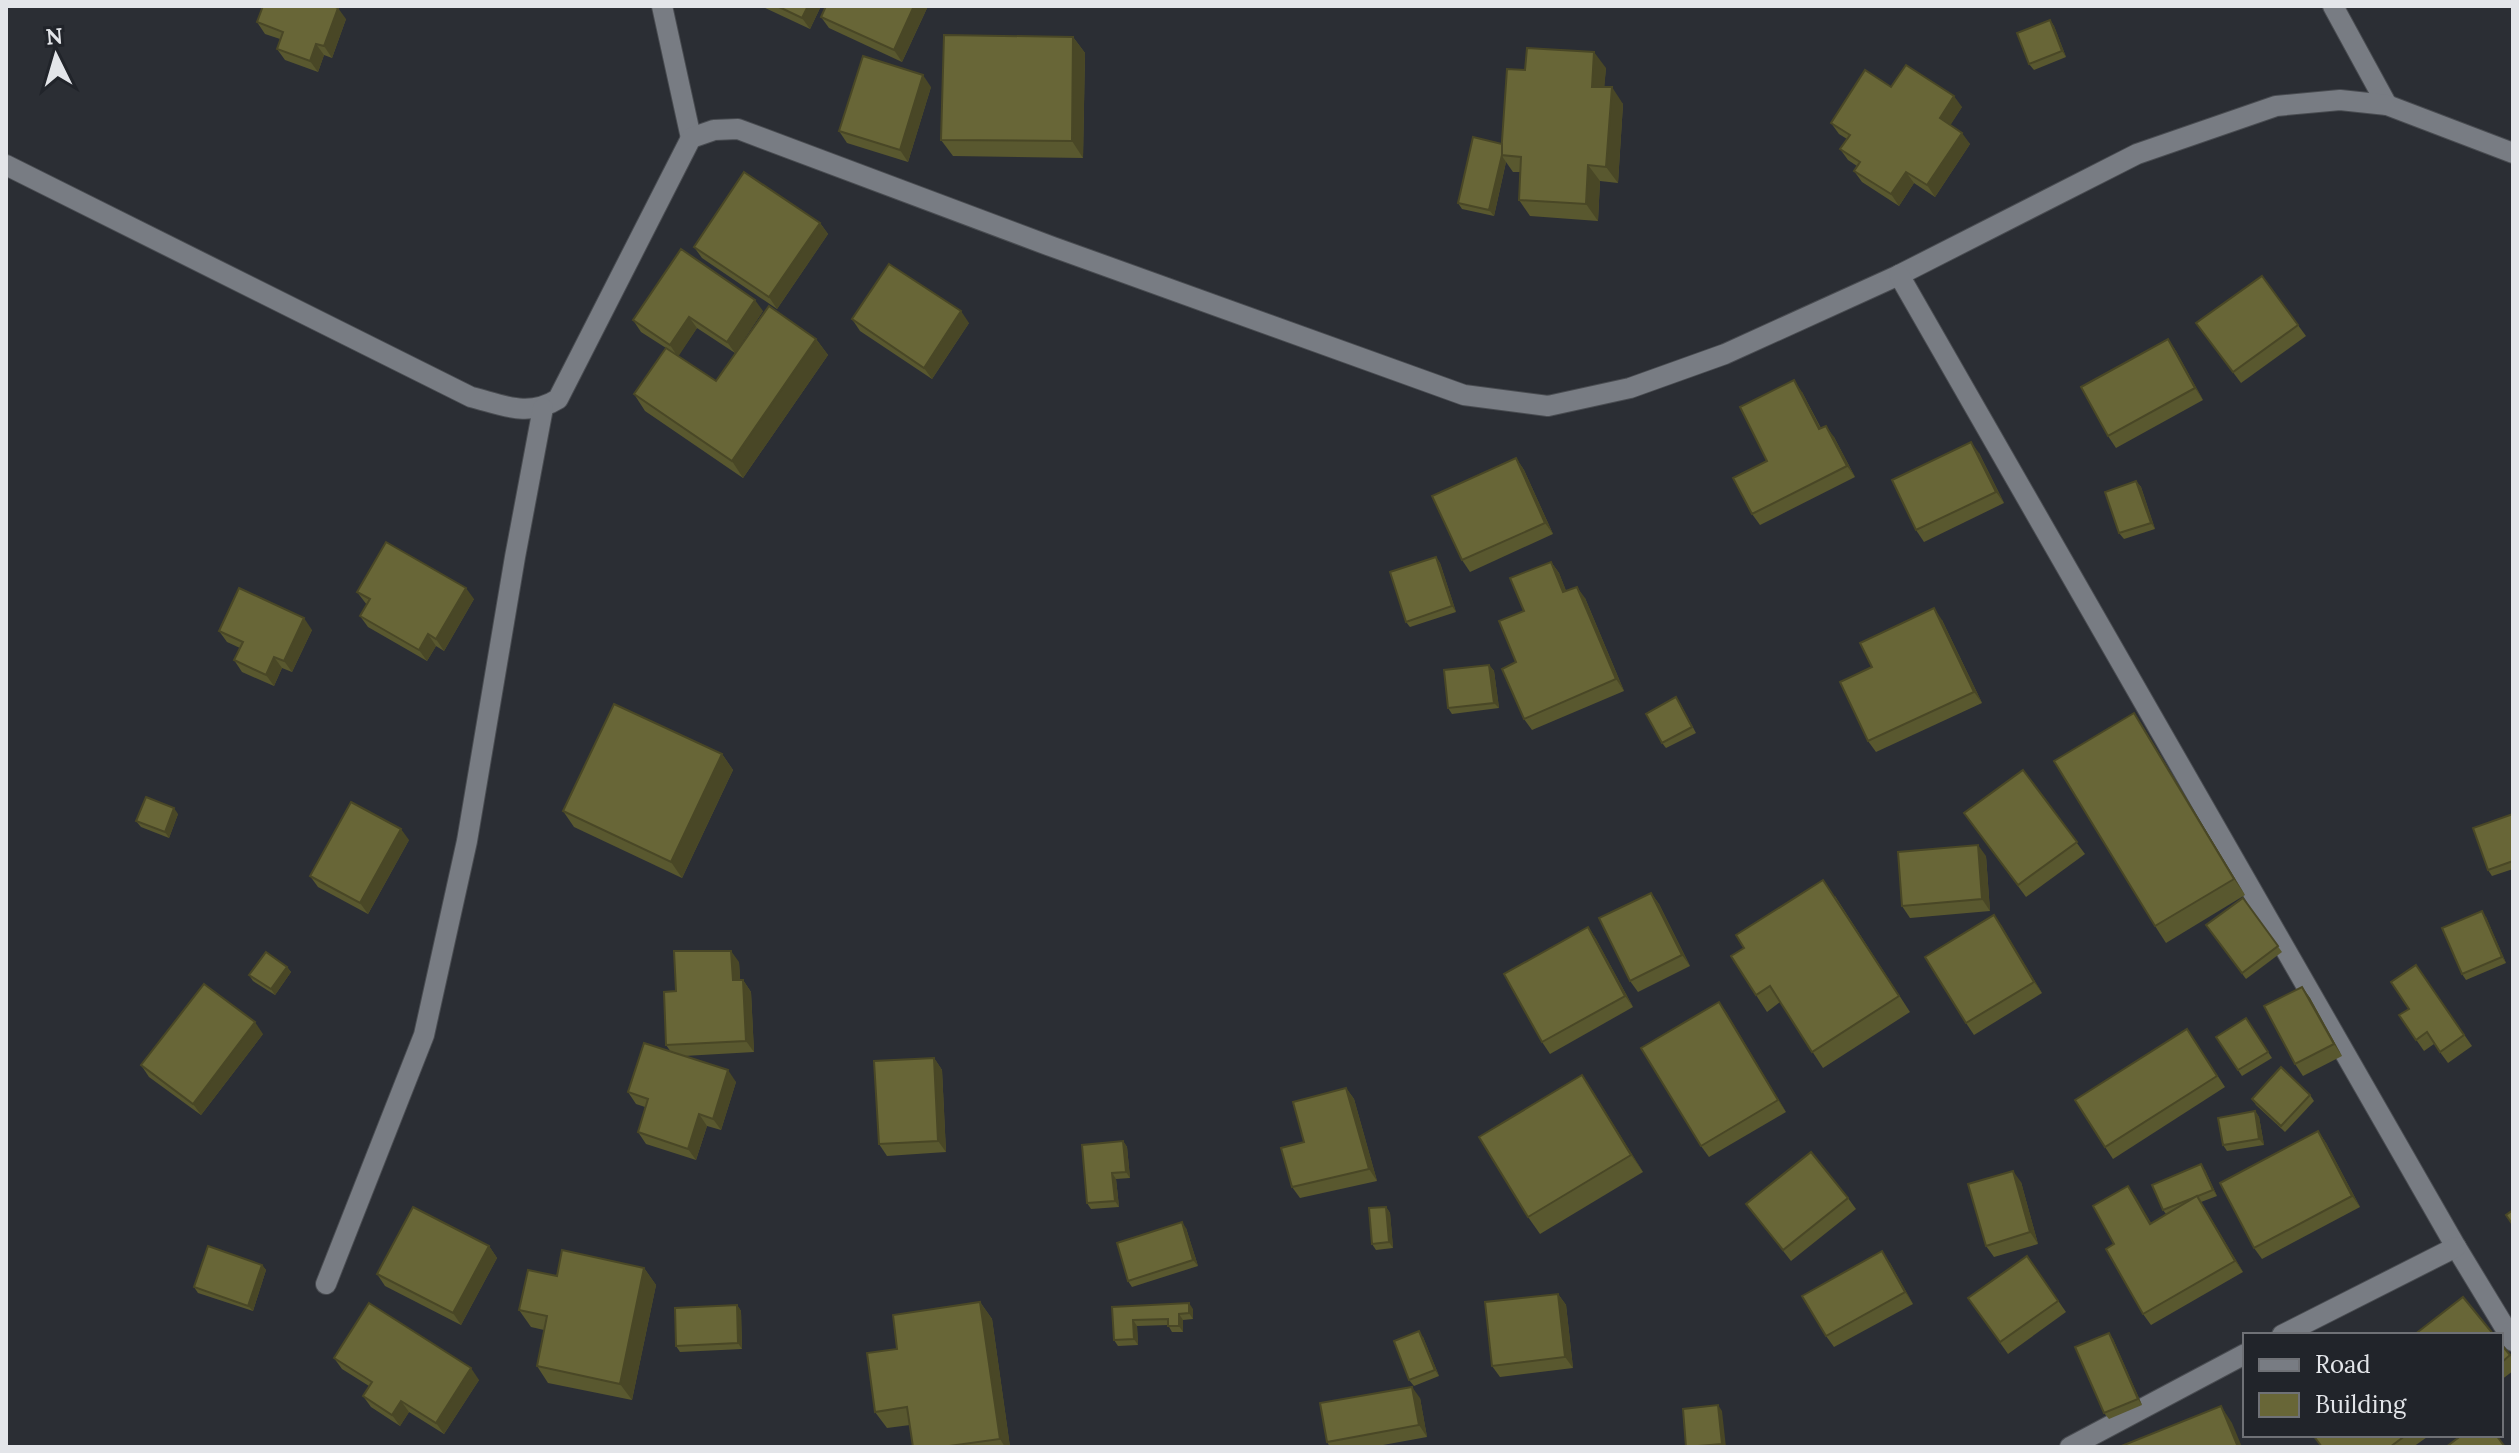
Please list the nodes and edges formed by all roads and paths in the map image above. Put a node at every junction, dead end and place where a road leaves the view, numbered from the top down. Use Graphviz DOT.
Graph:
graph roads {
  1 [pos="662,6"];
  2 [pos="2333,6"];
  3 [pos="2387,105"];
  4 [pos="691,138"];
  5 [pos="2513,153"];
  6 [pos="6,165"];
  7 [pos="1899,275"];
  8 [pos="543,408"];
  9 [pos="2456,1247"];
  10 [pos="326,1284"];
  11 [pos="2286,1333"];
  12 [pos="2513,1341"];
  13 [pos="2243,1355"];
  14 [pos="2070,1447"];
  1 -- 4 [label="street"];
  2 -- 3 [label="street"];
  3 -- 5 [label="street"];
  3 -- 7 [label="street"];
  4 -- 7 [label="street"];
  4 -- 8 [label="street"];
  6 -- 8 [label="street"];
  7 -- 9 [label="street"];
  8 -- 10 [label="street"];
  9 -- 11 [label="street"];
  9 -- 12 [label="street"];
  13 -- 14 [label="street"];
}
